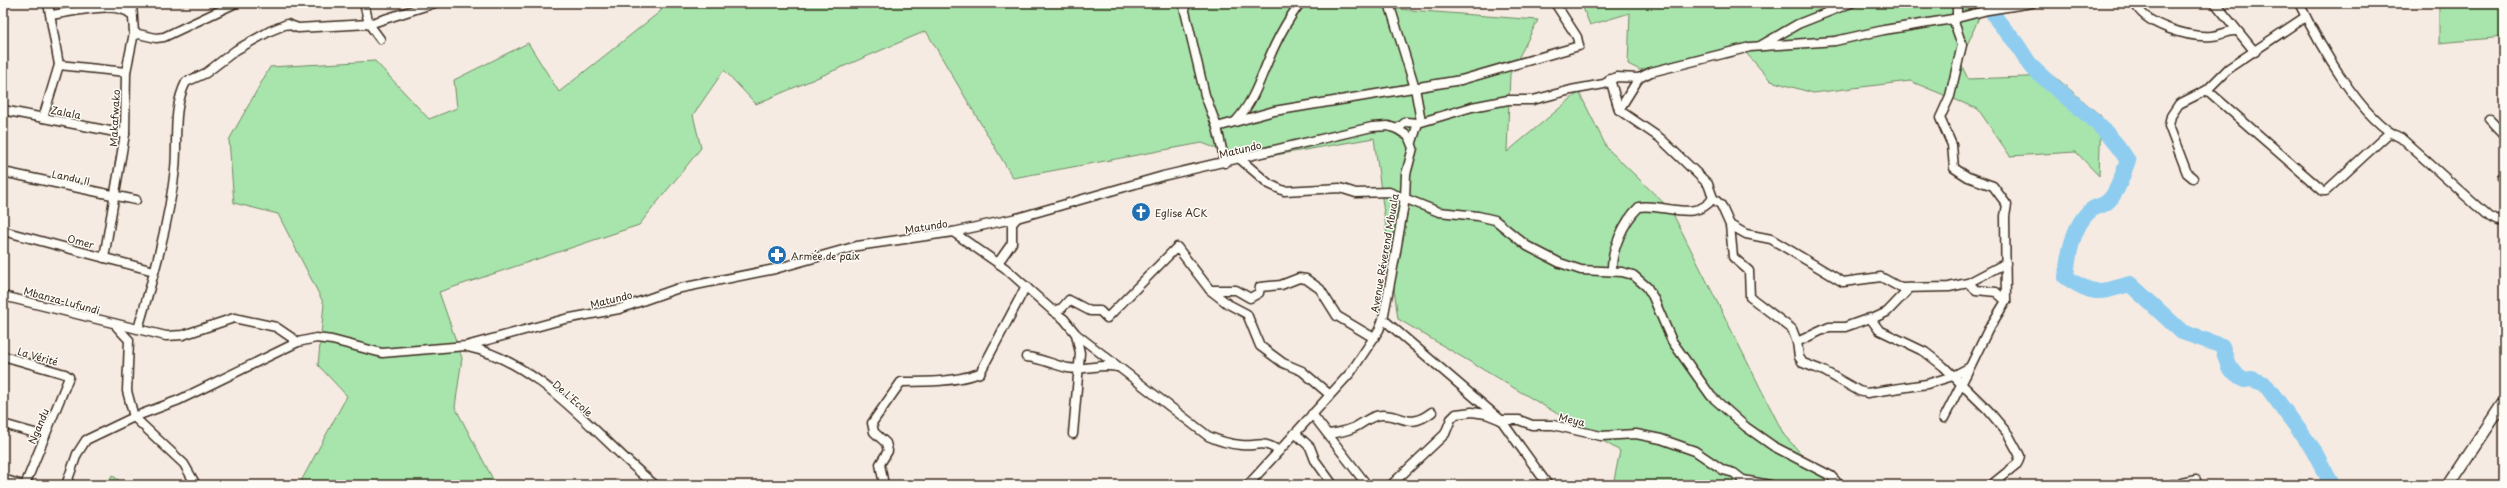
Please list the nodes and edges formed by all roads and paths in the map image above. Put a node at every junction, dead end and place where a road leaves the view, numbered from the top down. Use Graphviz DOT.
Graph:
graph roads {
  1 [pos="48,3"];
  2 [pos="132,3"];
  3 [pos="236,3"];
  4 [pos="364,3"];
  5 [pos="435,3"];
  6 [pos="1187,3"];
  7 [pos="1300,3"];
  8 [pos="1390,3"];
  9 [pos="1555,3"];
  10 [pos="1852,3"];
  11 [pos="1954,3"];
  12 [pos="2032,3"];
  13 [pos="2135,3"];
  14 [pos="2215,3"];
  15 [pos="2299,3"];
  16 [pos="220,6"];
  17 [pos="52,15"];
  18 [pos="132,15"];
  19 [pos="2306,17"];
  20 [pos="1955,19"];
  21 [pos="369,24"];
  22 [pos="2236,31"];
  23 [pos="134,32"];
  24 [pos="380,39"];
  25 [pos="1760,46"];
  26 [pos="2255,52"];
  27 [pos="59,65"];
  28 [pos="126,72"];
  29 [pos="1638,78"];
  30 [pos="1610,79"];
  31 [pos="1415,88"];
  32 [pos="2207,90"];
  33 [pos="3,110"];
  34 [pos="1619,110"];
  35 [pos="43,118"];
  36 [pos="2489,119"];
  37 [pos="1235,122"];
  38 [pos="1420,122"];
  39 [pos="1218,127"];
  40 [pos="1397,129"];
  41 [pos="2388,133"];
  42 [pos="125,134"];
  43 [pos="2504,135"];
  44 [pos="1412,142"];
  45 [pos="1240,159"];
  46 [pos="1225,163"];
  47 [pos="3,172"];
  48 [pos="2192,178"];
  49 [pos="115,197"];
  50 [pos="1405,198"];
  51 [pos="1713,198"];
  52 [pos="136,200"];
  53 [pos="1017,218"];
  54 [pos="2504,220"];
  55 [pos="1730,225"];
  56 [pos="3,231"];
  57 [pos="953,232"];
  58 [pos="104,258"];
  59 [pos="998,263"];
  60 [pos="2006,263"];
  61 [pos="154,271"];
  62 [pos="1612,271"];
  63 [pos="1968,283"];
  64 [pos="1026,286"];
  65 [pos="1910,288"];
  66 [pos="1210,290"];
  67 [pos="3,296"];
  68 [pos="2006,302"];
  69 [pos="1053,311"];
  70 [pos="1383,319"];
  71 [pos="1872,319"];
  72 [pos="115,325"];
  73 [pos="138,330"];
  74 [pos="1076,334"];
  75 [pos="1374,338"];
  76 [pos="298,342"];
  77 [pos="1797,342"];
  78 [pos="466,346"];
  79 [pos="3,356"];
  80 [pos="1026,358"];
  81 [pos="1970,366"];
  82 [pos="1118,367"];
  83 [pos="1079,368"];
  84 [pos="68,375"];
  85 [pos="1953,376"];
  86 [pos="1961,385"];
  87 [pos="1329,394"];
  88 [pos="2504,402"];
  89 [pos="1432,412"];
  90 [pos="1312,414"];
  91 [pos="134,417"];
  92 [pos="1944,418"];
  93 [pos="1501,420"];
  94 [pos="3,424"];
  95 [pos="1295,433"];
  96 [pos="1073,434"];
  97 [pos="1329,434"];
  98 [pos="45,436"];
  99 [pos="1279,451"];
  100 [pos="3,479"];
  101 [pos="2196,480"];
  102 [pos="23,485"];
  103 [pos="66,485"];
  104 [pos="196,485"];
  105 [pos="655,485"];
  106 [pos="884,485"];
  107 [pos="1248,485"];
  108 [pos="1333,485"];
  109 [pos="1367,485"];
  110 [pos="1391,485"];
  111 [pos="1548,485"];
  112 [pos="1770,485"];
  113 [pos="1839,485"];
  114 [pos="1991,485"];
  115 [pos="2171,485"];
  116 [pos="2449,485"];
  1 -- 17 [label="street"];
  2 -- 18 [label="street, Makafwako"];
  3 -- 16 [label="street"];
  4 -- 21 [label="street"];
  5 -- 21 [label="street"];
  6 -- 39 [label="street"];
  7 -- 37 [label="street"];
  8 -- 31 [label="street"];
  9 -- 31 [label="street"];
  10 -- 25 [label="street"];
  11 -- 20 [label="street"];
  12 -- 20 [label="street"];
  13 -- 22 [label="street"];
  14 -- 22 [label="street"];
  15 -- 19 [label="street"];
  16 -- 23 [label="street"];
  17 -- 18 [label="street"];
  17 -- 27 [label="street"];
  18 -- 23 [label="street, Makafwako"];
  19 -- 26 [label="street"];
  19 -- 41 [label="street"];
  20 -- 25 [label="street"];
  20 -- 60 [label="street"];
  21 -- 24 [label="street"];
  21 -- 61 [label="street"];
  22 -- 26 [label="street"];
  23 -- 28 [label="street, Makafwako"];
  25 -- 29 [label="street"];
  26 -- 32 [label="street"];
  27 -- 28 [label="street"];
  27 -- 35 [label="street"];
  28 -- 42 [label="street, Makafwako"];
  29 -- 30 [label="street, Matundo"];
  29 -- 34 [label="street"];
  30 -- 34 [label="street"];
  30 -- 38 [label="street, Matundo"];
  31 -- 37 [label="street"];
  31 -- 38 [label="street"];
  32 -- 41 [label="street"];
  32 -- 48 [label="street"];
  33 -- 35 [label="street, Zalala"];
  34 -- 51 [label="street"];
  35 -- 42 [label="street, Zalala"];
  36 -- 43 [label="street"];
  37 -- 39 [label="street"];
  38 -- 40 [label="street, Matundo"];
  38 -- 44 [label="street, Avenue Réverend Mbuala"];
  39 -- 46 [label="street"];
  40 -- 44 [label="street"];
  40 -- 45 [label="street, Matundo"];
  41 -- 54 [label="street"];
  42 -- 49 [label="street, Makafwako"];
  44 -- 50 [label="street, Avenue Réverend Mbuala"];
  45 -- 46 [label="street, Matundo"];
  45 -- 50 [label="street"];
  46 -- 53 [label="street, Matundo"];
  47 -- 49 [label="street, Landu II"];
  49 -- 52 [label="street, Landu II"];
  49 -- 58 [label="street, Makafwako"];
  50 -- 62 [label="street"];
  50 -- 70 [label="street, Avenue Réverend Mbuala"];
  51 -- 55 [label="street"];
  51 -- 62 [label="street"];
  53 -- 57 [label="street, Matundo"];
  53 -- 59 [label="street"];
  55 -- 65 [label="street"];
  55 -- 77 [label="street"];
  56 -- 58 [label="street, Omer"];
  57 -- 59 [label="street"];
  57 -- 78 [label="street, Matundo"];
  58 -- 61 [label="street, Omer"];
  59 -- 64 [label="street"];
  60 -- 63 [label="street"];
  60 -- 68 [label="street"];
  61 -- 73 [label="street"];
  62 -- 113 [label="street"];
  63 -- 65 [label="street"];
  63 -- 68 [label="street"];
  64 -- 69 [label="street"];
  64 -- 106 [label="street"];
  65 -- 71 [label="street"];
  66 -- 69 [label="street"];
  66 -- 75 [label="street"];
  66 -- 87 [label="street"];
  67 -- 72 [label="street, Mbanza-Lufundi"];
  68 -- 81 [label="street"];
  69 -- 74 [label="street"];
  70 -- 75 [label="street, Avenue Réverend Mbuala"];
  70 -- 93 [label="street"];
  71 -- 77 [label="street"];
  71 -- 85 [label="street"];
  72 -- 73 [label="street, Mbanza-Lufundi"];
  72 -- 91 [label="street"];
  73 -- 76 [label="street, Mbanza-Lufundi"];
  74 -- 82 [label="street"];
  74 -- 83 [label="street"];
  75 -- 87 [label="street, Avenue Réverend Mbuala"];
  76 -- 78 [label="street, Matundo"];
  76 -- 91 [label="street, Matundo"];
  77 -- 85 [label="street"];
  78 -- 105 [label="street, De L'Ecole"];
  79 -- 84 [label="street, La Vérité"];
  80 -- 83 [label="street"];
  81 -- 85 [label="street"];
  81 -- 86 [label="street"];
  82 -- 83 [label="street"];
  82 -- 99 [label="street"];
  83 -- 96 [label="street"];
  84 -- 98 [label="street, Ngandu"];
  85 -- 86 [label="street"];
  86 -- 92 [label="street"];
  86 -- 114 [label="street"];
  87 -- 90 [label="street, Avenue Réverend Mbuala"];
  88 -- 116 [label="street"];
  89 -- 97 [label="street"];
  90 -- 95 [label="street, Avenue Réverend Mbuala"];
  90 -- 97 [label="street"];
  91 -- 103 [label="street, Matundo"];
  91 -- 104 [label="street"];
  93 -- 110 [label="street, Meya"];
  93 -- 111 [label="street"];
  93 -- 112 [label="street, Meya"];
  94 -- 98 [label="street"];
  95 -- 99 [label="street, Avenue Réverend Mbuala"];
  95 -- 108 [label="street"];
  97 -- 109 [label="street"];
  98 -- 102 [label="street, Ngandu"];
  99 -- 107 [label="street, Avenue Réverend Mbuala"];
  100 -- 102 [label="street"];
  101 -- 115 [label="street"];
}
